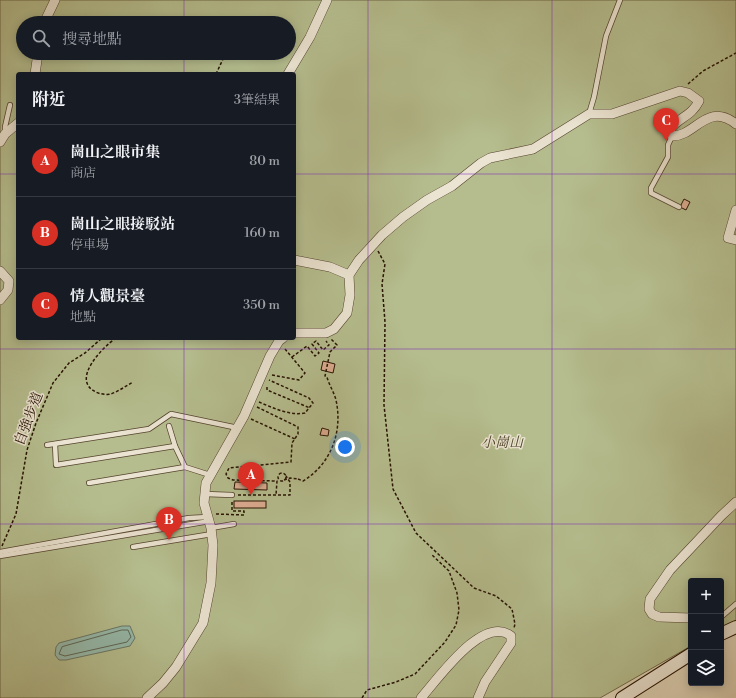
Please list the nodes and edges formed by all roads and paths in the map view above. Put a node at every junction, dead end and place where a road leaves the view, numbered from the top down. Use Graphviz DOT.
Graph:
graph roads {
  1 [pos="55,0"];
  2 [pos="327,0"];
  3 [pos="620,0"];
  4 [pos="47,16"];
  5 [pos="736,53"];
  6 [pos="37,60"];
  7 [pos="223,60"];
  8 [pos="35,72"];
  9 [pos="217,72"];
  10 [pos="289,72"];
  11 [pos="680,91"];
  12 [pos="10,105"];
  13 [pos="589,114"];
  14 [pos="736,124"];
  15 [pos="16,125"];
  16 [pos="5,134"];
  17 [pos="672,136"];
  18 [pos="0,142"];
  19 [pos="679,206"];
  20 [pos="736,210"];
  21 [pos="736,240"];
  22 [pos="374,244"];
  23 [pos="296,260"];
  24 [pos="0,271"];
  25 [pos="349,275"];
  26 [pos="0,300"];
  27 [pos="296,333"];
  28 [pos="100,340"];
  29 [pos="114,340"];
  30 [pos="281,340"];
  31 [pos="292,357"];
  32 [pos="133,382"];
  33 [pos="260,382"];
  34 [pos="256,401"];
  35 [pos="253,404"];
  36 [pos="311,408"];
  37 [pos="244,416"];
  38 [pos="169,426"];
  39 [pos="238,428"];
  40 [pos="295,439"];
  41 [pos="55,444"];
  42 [pos="47,445"];
  43 [pos="174,446"];
  44 [pos="185,467"];
  45 [pos="210,475"];
  46 [pos="286,476"];
  47 [pos="284,480"];
  48 [pos="89,483"];
  49 [pos="203,494"];
  50 [pos="232,495"];
  51 [pos="276,495"];
  52 [pos="736,502"];
  53 [pos="210,523"];
  54 [pos="234,524"];
  55 [pos="133,547"];
  56 [pos="0,550"];
  57 [pos="432,554"];
  58 [pos="0,556"];
  59 [pos="736,604"];
  60 [pos="724,614"];
  61 [pos="688,618"];
  62 [pos="736,626"];
  63 [pos="724,632"];
  64 [pos="511,636"];
  65 [pos="688,656"];
  66 [pos="147,698"];
  67 [pos="362,698"];
  68 [pos="421,698"];
  69 [pos="478,698"];
  70 [pos="622,698"];
  1 -- 4 [label="street"];
  2 -- 10 [label="street"];
  3 -- 13 [label="lane"];
  5 -- 11 [label="path"];
  6 -- 8 [label="street"];
  7 -- 9 [label="path"];
  11 -- 13 [label="street"];
  11 -- 17 [label="street"];
  12 -- 16 [label="lane"];
  13 -- 22 [label="street"];
  14 -- 17 [label="street"];
  15 -- 16 [label="street"];
  16 -- 18 [label="street"];
  17 -- 19 [label="lane"];
  20 -- 21 [label="street"];
  22 -- 25 [label="street"];
  22 -- 64 [label="path"];
  23 -- 25 [label="street"];
  24 -- 26 [label="street"];
  25 -- 27 [label="street"];
  28 -- 56 [label="path, 自強步道"];
  29 -- 32 [label="path"];
  30 -- 31 [label="path"];
  30 -- 33 [label="street"];
  31 -- 36 [label="path"];
  31 -- 47 [label="path, bridge"];
  33 -- 36 [label="path"];
  33 -- 37 [label="street"];
  34 -- 36 [label="path"];
  35 -- 40 [label="path"];
  37 -- 39 [label="street"];
  37 -- 40 [label="path"];
  38 -- 43 [label="lane"];
  39 -- 41 [label="lane"];
  39 -- 45 [label="street"];
  40 -- 51 [label="path"];
  41 -- 42 [label="lane"];
  41 -- 43 [label="lane"];
  43 -- 44 [label="lane"];
  44 -- 45 [label="lane"];
  44 -- 48 [label="lane"];
  45 -- 49 [label="street"];
  46 -- 47 [label="path"];
  46 -- 47 [label="path"];
  46 -- 51 [label="path"];
  49 -- 50 [label="lane"];
  49 -- 53 [label="street"];
  50 -- 51 [label="path"];
  50 -- 53 [label="path"];
  52 -- 61 [label="street"];
  53 -- 54 [label="lane"];
  53 -- 55 [label="lane"];
  53 -- 56 [label="lane"];
  53 -- 58 [label="lane"];
  53 -- 66 [label="street"];
  57 -- 67 [label="path"];
  59 -- 60 [label="lane"];
  62 -- 63 [label="street"];
  64 -- 68 [label="street"];
  64 -- 69 [label="street"];
  65 -- 70 [label="street"];
}
